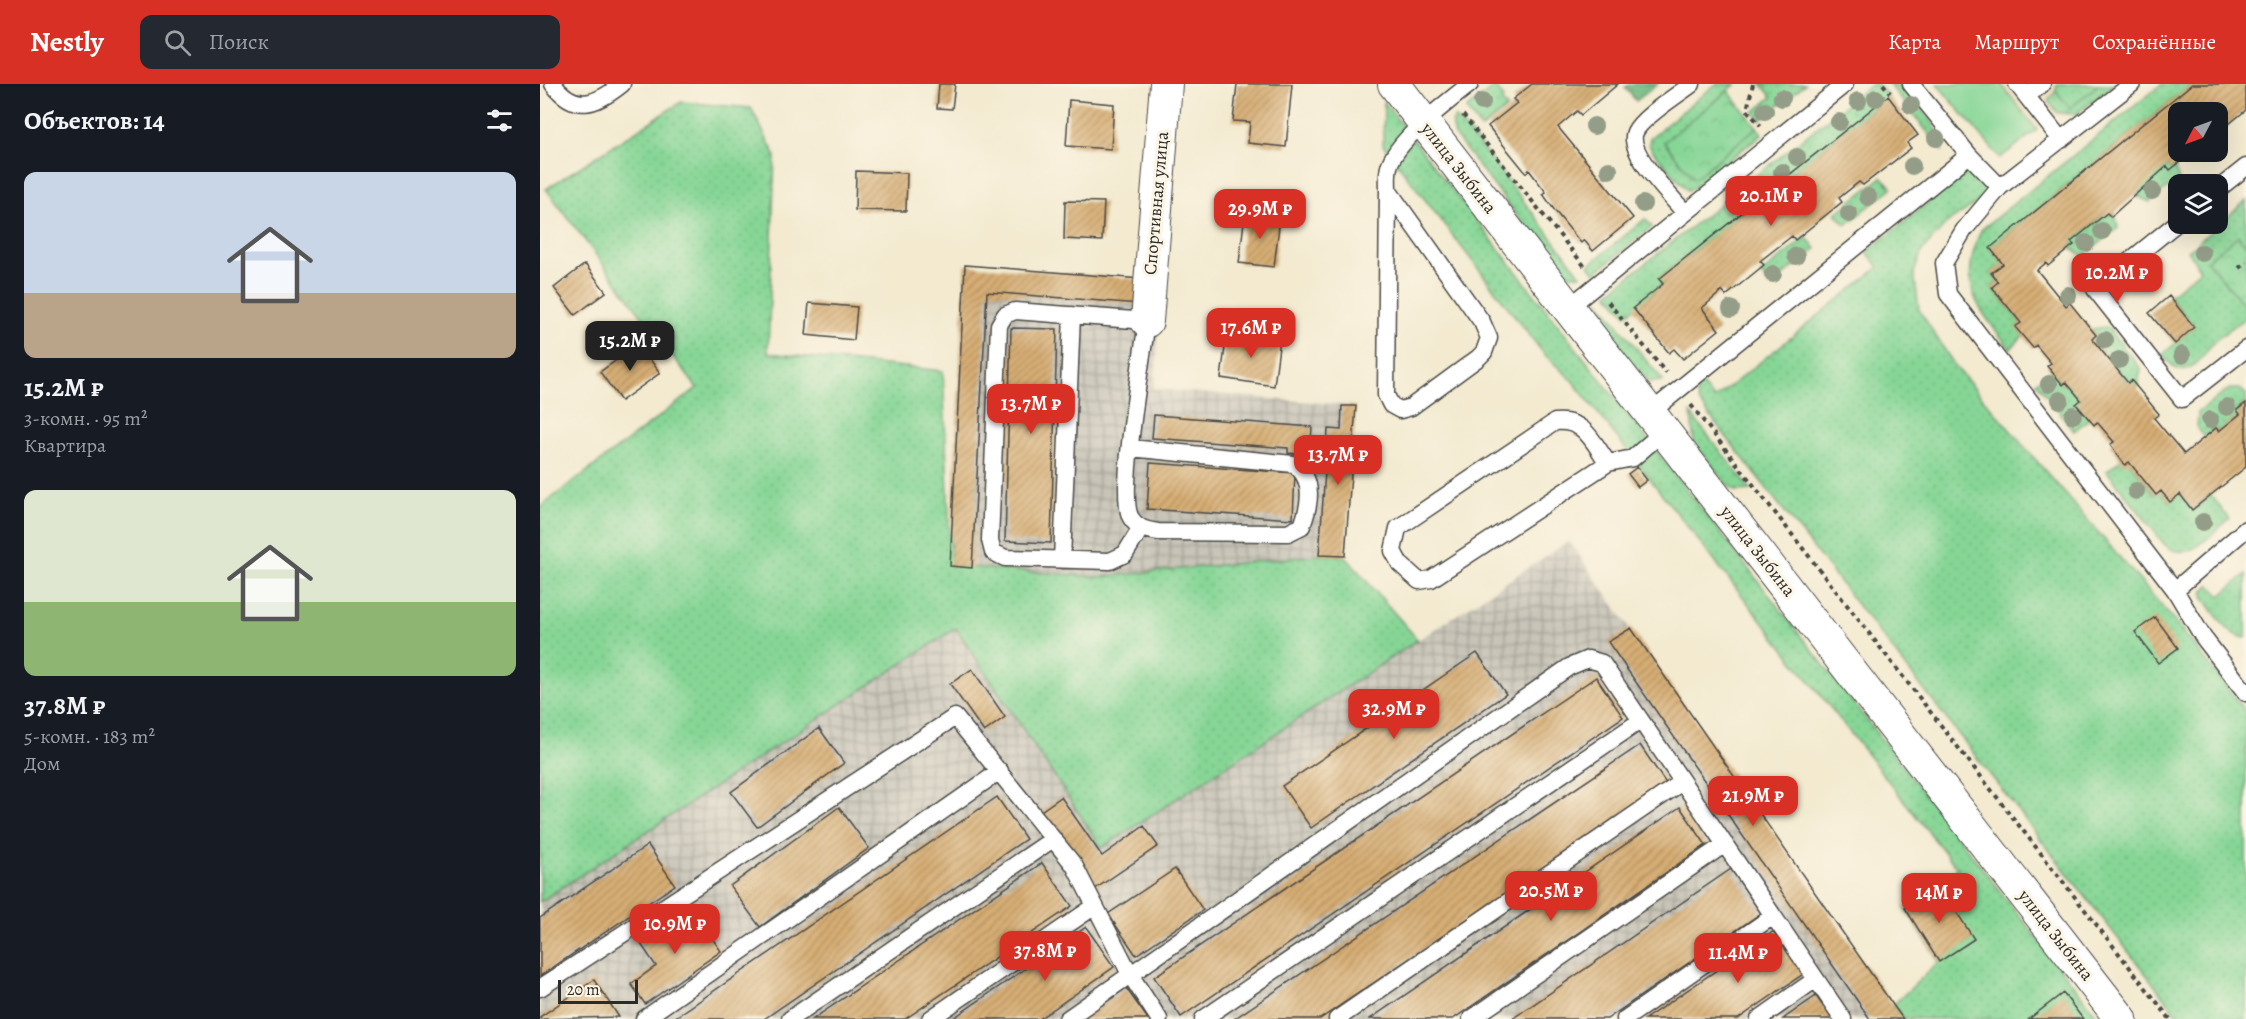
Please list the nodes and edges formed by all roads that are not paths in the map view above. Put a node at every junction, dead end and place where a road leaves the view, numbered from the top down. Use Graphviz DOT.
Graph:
graph roads {
  1 [pos="553,84"];
  2 [pos="622,84"];
  3 [pos="1166,84"];
  4 [pos="1394,84"];
  5 [pos="1470,84"];
  6 [pos="1692,84"];
  7 [pos="1845,84"];
  8 [pos="1911,84"];
  9 [pos="2042,84"];
  10 [pos="2132,84"];
  11 [pos="2022,90"];
  12 [pos="1424,122"];
  13 [pos="2061,140"];
  14 [pos="1969,155"];
  15 [pos="2246,167"];
  16 [pos="2228,181"];
  17 [pos="2000,187"];
  18 [pos="1388,190"];
  19 [pos="1684,213"];
  20 [pos="2168,230"];
  21 [pos="1568,308"];
  22 [pos="1072,315"];
  23 [pos="1147,321"];
  24 [pos="2246,349"];
  25 [pos="1658,421"];
  26 [pos="1130,448"];
  27 [pos="1608,463"];
  28 [pos="1141,528"];
  29 [pos="2246,529"];
  30 [pos="1062,560"];
  31 [pos="2175,590"];
  32 [pos="2246,693"];
  33 [pos="1640,721"];
  34 [pos="1000,771"];
  35 [pos="1682,782"];
  36 [pos="1053,839"];
  37 [pos="1725,844"];
  38 [pos="1095,906"];
  39 [pos="1773,916"];
  40 [pos="1131,976"];
  41 [pos="1816,979"];
  42 [pos="540,988"];
  43 [pos="644,1019"];
  44 [pos="790,1019"];
  45 [pos="930,1019"];
  46 [pos="1067,1019"];
  47 [pos="1159,1019"];
  48 [pos="1203,1019"];
  49 [pos="1337,1019"];
  50 [pos="1471,1019"];
  51 [pos="1625,1019"];
  52 [pos="1759,1019"];
  53 [pos="1843,1019"];
  54 [pos="2121,1019"];
  1 -- 2 [label="lane"];
  3 -- 23 [label="street, Спортивная улица"];
  4 -- 12 [label="street, улица Зыбина"];
  5 -- 12 [label="lane"];
  6 -- 19 [label="lane"];
  7 -- 19 [label="lane"];
  8 -- 14 [label="lane"];
  9 -- 11 [label="lane"];
  10 -- 13 [label="lane"];
  11 -- 13 [label="lane"];
  12 -- 18 [label="lane"];
  12 -- 21 [label="street, улица Зыбина"];
  13 -- 17 [label="lane"];
  14 -- 17 [label="lane"];
  14 -- 25 [label="lane"];
  15 -- 16 [label="lane"];
  17 -- 31 [label="lane"];
  18 -- 18 [label="lane"];
  19 -- 21 [label="lane"];
  20 -- 24 [label="lane"];
  21 -- 25 [label="street, улица Зыбина"];
  22 -- 23 [label="lane"];
  22 -- 30 [label="lane"];
  22 -- 30 [label="lane"];
  23 -- 26 [label="lane"];
  25 -- 27 [label="lane"];
  25 -- 54 [label="street, улица Зыбина"];
  26 -- 28 [label="lane"];
  26 -- 28 [label="lane"];
  27 -- 27 [label="lane"];
  28 -- 30 [label="lane"];
  29 -- 31 [label="lane"];
  31 -- 32 [label="lane"];
  33 -- 35 [label="lane"];
  33 -- 40 [label="lane"];
  33 -- 48 [label="lane"];
  34 -- 36 [label="lane"];
  34 -- 42 [label="lane"];
  34 -- 43 [label="lane"];
  35 -- 37 [label="lane"];
  35 -- 49 [label="lane"];
  36 -- 38 [label="lane"];
  36 -- 44 [label="lane"];
  37 -- 39 [label="lane"];
  37 -- 50 [label="lane"];
  38 -- 40 [label="lane"];
  38 -- 45 [label="lane"];
  39 -- 41 [label="lane"];
  39 -- 51 [label="lane"];
  40 -- 46 [label="lane"];
  40 -- 47 [label="lane"];
  41 -- 52 [label="lane"];
  41 -- 53 [label="lane"];
}
